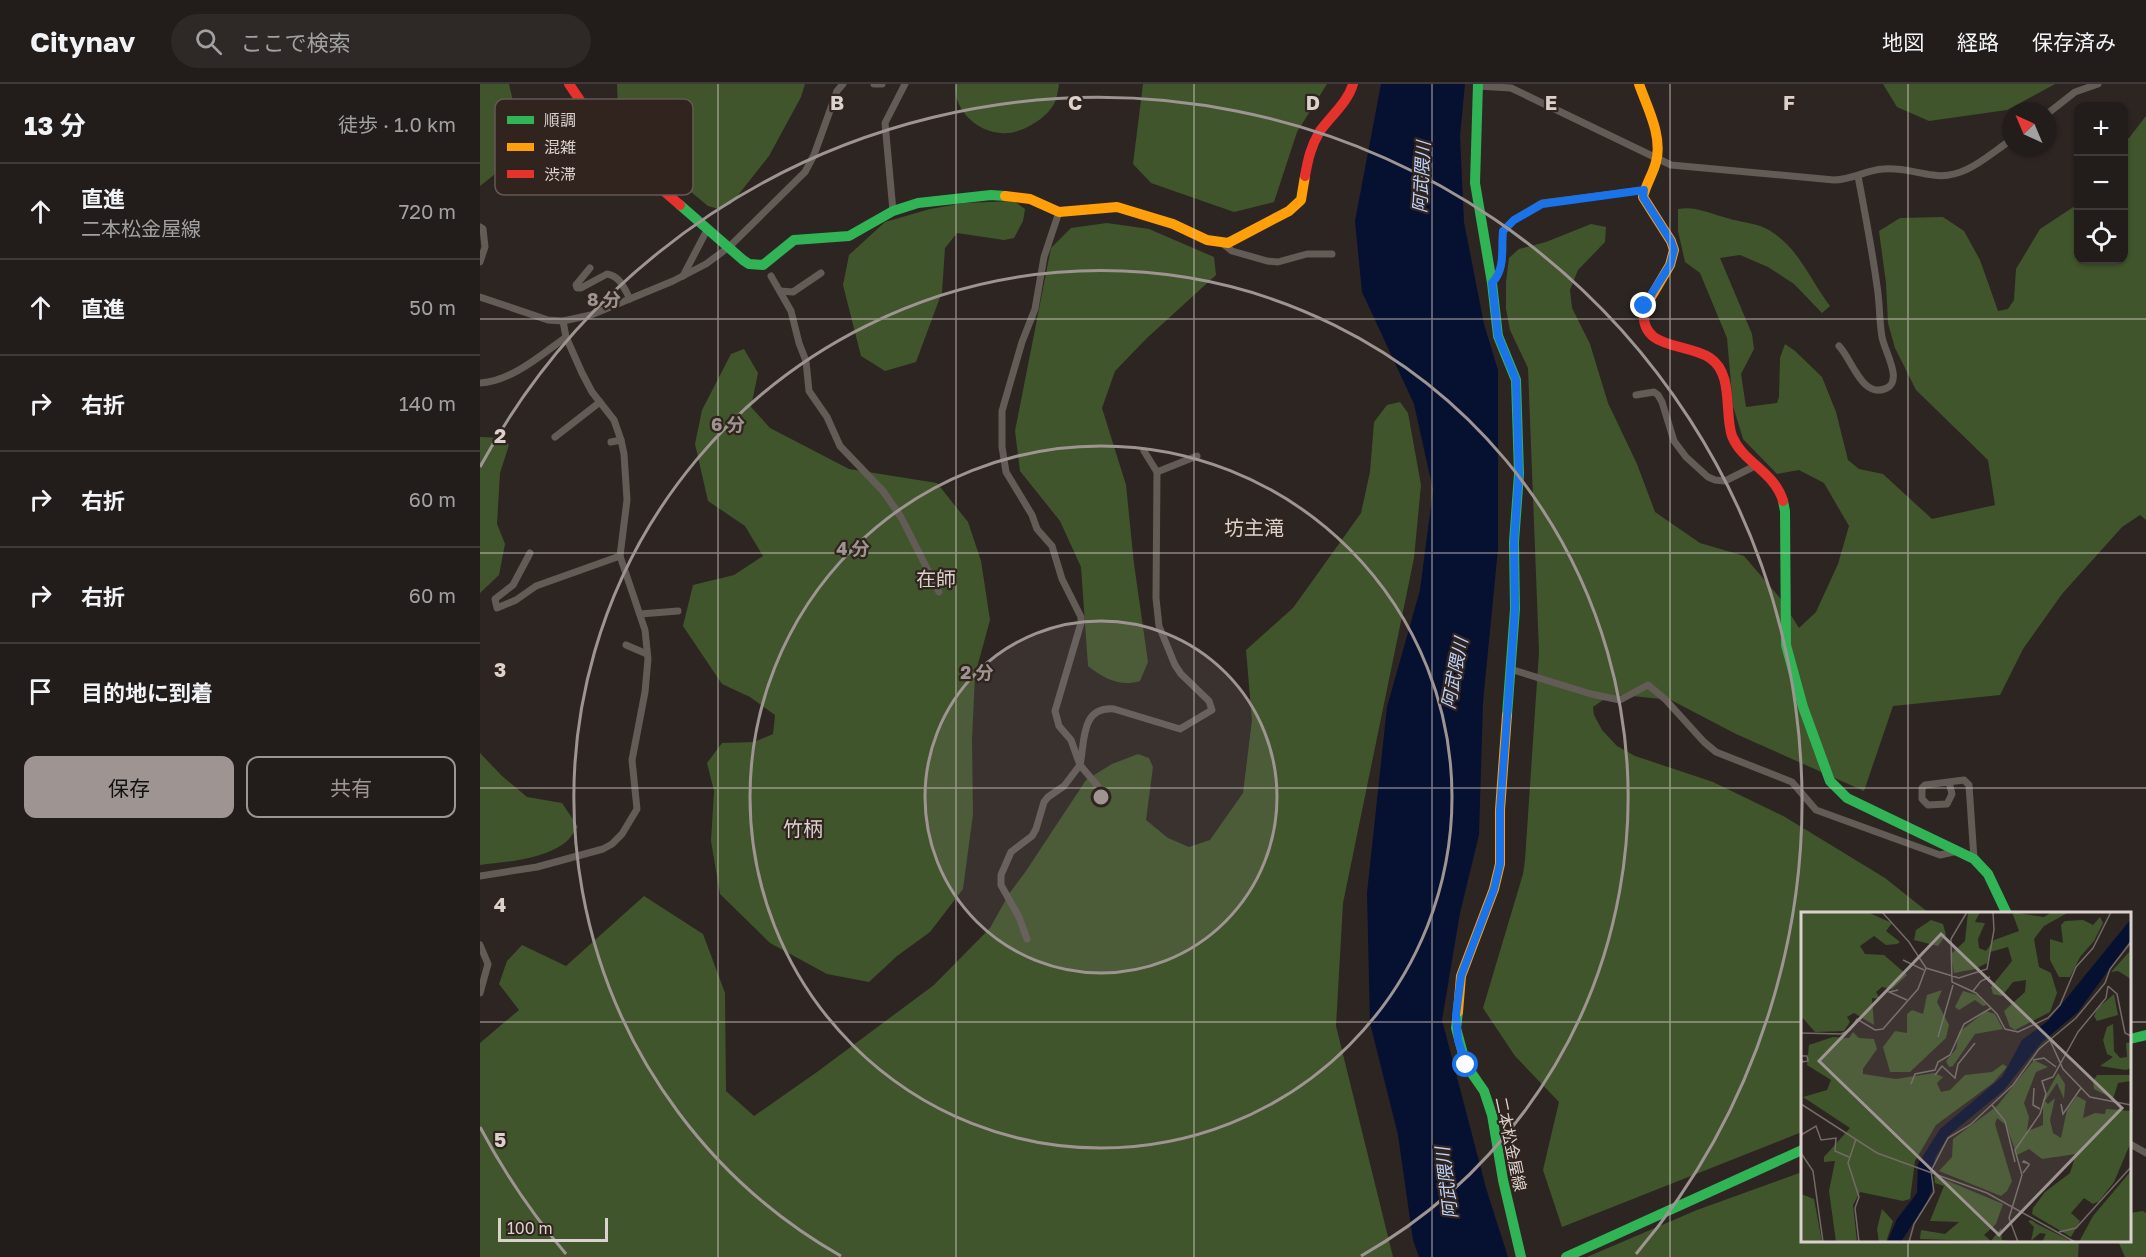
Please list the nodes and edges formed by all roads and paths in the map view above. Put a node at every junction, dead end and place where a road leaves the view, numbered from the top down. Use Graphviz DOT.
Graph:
graph roads {
  1 [pos="569,84"];
  2 [pos="843,84"];
  3 [pos="874,84"];
  4 [pos="882,84"];
  5 [pos="905,84"];
  6 [pos="1353,84"];
  7 [pos="1639,84"];
  8 [pos="2098,84"];
  9 [pos="1477,85"];
  10 [pos="579,99"];
  11 [pos="2056,107"];
  12 [pos="2002,147"];
  13 [pos="1657,159"];
  14 [pos="1858,176"];
  15 [pos="1644,190"];
  16 [pos="667,195"];
  17 [pos="893,211"];
  18 [pos="1059,212"];
  19 [pos="480,227"];
  20 [pos="707,230"];
  21 [pos="1222,243"];
  22 [pos="729,247"];
  23 [pos="1332,254"];
  24 [pos="480,262"];
  25 [pos="590,268"];
  26 [pos="820,273"];
  27 [pos="683,276"];
  28 [pos="771,276"];
  29 [pos="1492,283"];
  30 [pos="780,291"];
  31 [pos="480,297"];
  32 [pos="630,299"];
  33 [pos="563,321"];
  34 [pos="566,337"];
  35 [pos="1839,346"];
  36 [pos="480,383"];
  37 [pos="1636,395"];
  38 [pos="600,402"];
  39 [pos="555,437"];
  40 [pos="621,440"];
  41 [pos="611,442"];
  42 [pos="1144,451"];
  43 [pos="1197,456"];
  44 [pos="1757,465"];
  45 [pos="1157,472"];
  46 [pos="530,553"];
  47 [pos="620,556"];
  48 [pos="939,592"];
  49 [pos="678,611"];
  50 [pos="640,614"];
  51 [pos="626,645"];
  52 [pos="647,654"];
  53 [pos="1510,669"];
  54 [pos="1080,765"];
  55 [pos="1949,782"];
  56 [pos="1101,790"];
  57 [pos="1959,851"];
  58 [pos="1974,859"];
  59 [pos="480,876"];
  60 [pos="2006,912"];
  61 [pos="1027,939"];
  62 [pos="480,945"];
  63 [pos="480,993"];
  64 [pos="2146,1035"];
  65 [pos="2131,1039"];
  66 [pos="2131,1145"];
  67 [pos="1801,1151"];
  68 [pos="2146,1153"];
  69 [pos="1521,1257"];
  70 [pos="1566,1257"];
  1 -- 10 [label="street"];
  2 -- 22 [label="street"];
  3 -- 4 [label="street"];
  5 -- 17 [label="street"];
  6 -- 21 [label="street"];
  7 -- 13 [label="street"];
  8 -- 11 [label="street"];
  9 -- 13 [label="street"];
  9 -- 29 [label="street, 二本松金屋線"];
  12 -- 14 [label="street"];
  13 -- 14 [label="street"];
  13 -- 15 [label="street"];
  14 -- 35 [label="street"];
  15 -- 29 [label="street"];
  15 -- 44 [label="street"];
  16 -- 20 [label="street"];
  17 -- 18 [label="street"];
  17 -- 22 [label="street"];
  18 -- 21 [label="street"];
  18 -- 54 [label="street"];
  19 -- 24 [label="street"];
  20 -- 22 [label="street"];
  20 -- 27 [label="street"];
  21 -- 23 [label="street"];
  22 -- 27 [label="street"];
  25 -- 32 [label="street"];
  26 -- 30 [label="street"];
  27 -- 32 [label="street"];
  28 -- 30 [label="street"];
  29 -- 53 [label="street, 二本松金屋線"];
  30 -- 48 [label="street"];
  31 -- 33 [label="street"];
  32 -- 33 [label="street"];
  33 -- 34 [label="street"];
  34 -- 36 [label="street"];
  34 -- 38 [label="street"];
  37 -- 44 [label="street"];
  38 -- 39 [label="street"];
  38 -- 40 [label="street"];
  40 -- 41 [label="street"];
  40 -- 47 [label="street"];
  42 -- 45 [label="street"];
  43 -- 45 [label="street"];
  44 -- 57 [label="street"];
  45 -- 54 [label="street"];
  46 -- 47 [label="street"];
  47 -- 50 [label="street"];
  49 -- 50 [label="street"];
  50 -- 52 [label="street"];
  51 -- 52 [label="street"];
  52 -- 59 [label="street"];
  53 -- 57 [label="street"];
  53 -- 69 [label="street, 二本松金屋線"];
  54 -- 56 [label="street"];
  54 -- 61 [label="street"];
  55 -- 55 [label="street"];
  55 -- 58 [label="street"];
  57 -- 58 [label="street"];
  58 -- 60 [label="street"];
  62 -- 63 [label="street"];
  64 -- 65 [label="street"];
  66 -- 68 [label="street"];
  67 -- 70 [label="street"];
}
